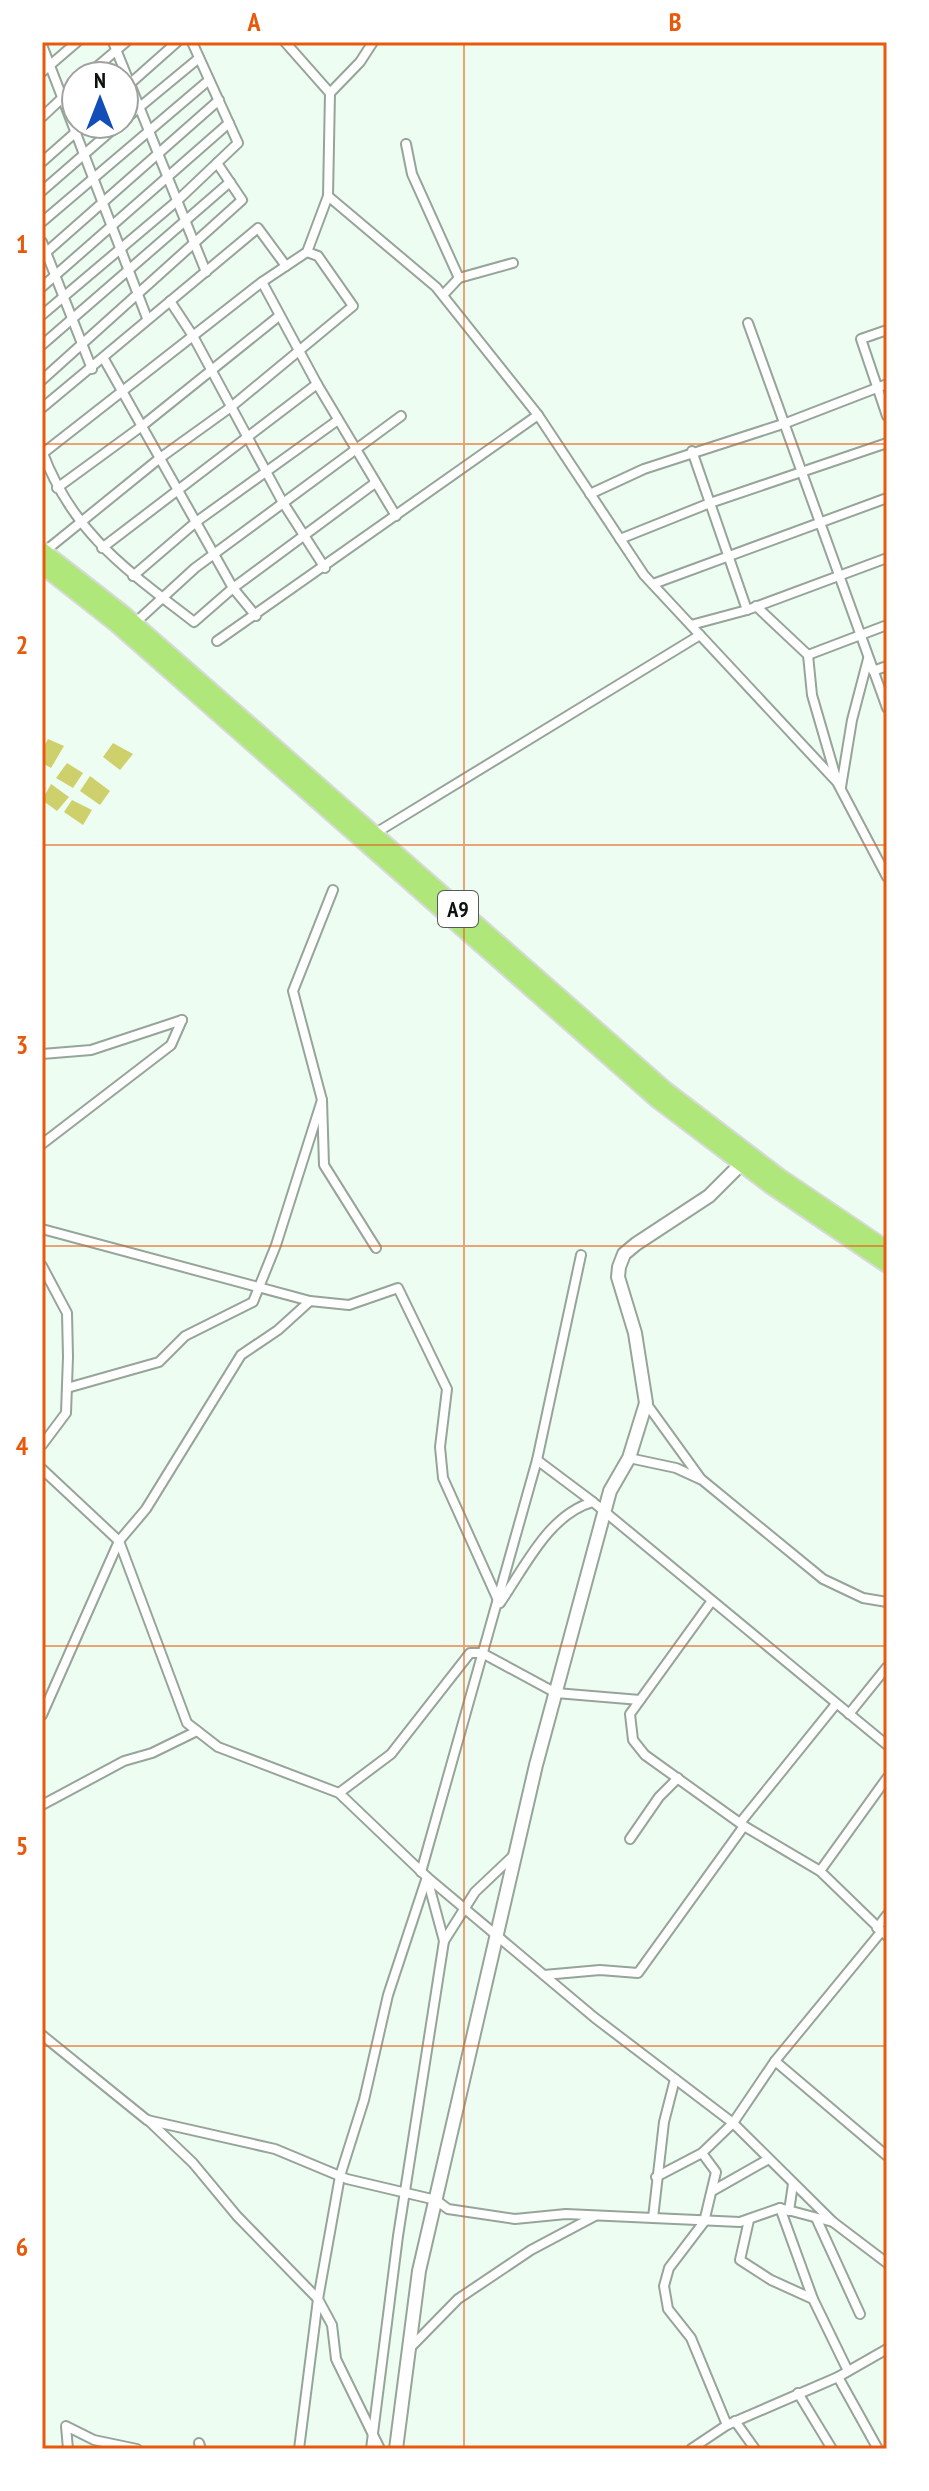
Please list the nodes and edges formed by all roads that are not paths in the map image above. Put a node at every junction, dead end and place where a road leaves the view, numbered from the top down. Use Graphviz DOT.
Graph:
graph roads {
  1 [pos="77,42"];
  2 [pos="126,42"];
  3 [pos="177,42"];
  4 [pos="192,42"];
  5 [pos="285,42"];
  6 [pos="373,42"];
  7 [pos="42,45"];
  8 [pos="115,46"];
  9 [pos="199,58"];
  10 [pos="50,65"];
  11 [pos="42,72"];
  12 [pos="140,75"];
  13 [pos="209,80"];
  14 [pos="60,92"];
  15 [pos="330,93"];
  16 [pos="60,99"];
  17 [pos="219,100"];
  18 [pos="140,105"];
  19 [pos="42,117"];
  20 [pos="229,123"];
  21 [pos="149,130"];
  22 [pos="66,140"];
  23 [pos="78,140"];
  24 [pos="102,140"];
  25 [pos="406,144"];
  26 [pos="159,155"];
  27 [pos="85,156"];
  28 [pos="42,162"];
  29 [pos="217,163"];
  30 [pos="168,178"];
  31 [pos="94,180"];
  32 [pos="230,182"];
  33 [pos="42,191"];
  34 [pos="328,196"];
  35 [pos="177,201"];
  36 [pos="103,204"];
  37 [pos="42,222"];
  38 [pos="185,223"];
  39 [pos="112,228"];
  40 [pos="42,242"];
  41 [pos="194,244"];
  42 [pos="121,250"];
  43 [pos="307,252"];
  44 [pos="44,255"];
  45 [pos="513,263"];
  46 [pos="286,266"];
  47 [pos="129,272"];
  48 [pos="206,272"];
  49 [pos="55,276"];
  50 [pos="459,278"];
  51 [pos="262,282"];
  52 [pos="42,287"];
  53 [pos="443,295"];
  54 [pos="139,296"];
  55 [pos="64,297"];
  56 [pos="170,301"];
  57 [pos="42,315"];
  58 [pos="279,316"];
  59 [pos="147,318"];
  60 [pos="73,321"];
  61 [pos="748,323"];
  62 [pos="887,330"];
  63 [pos="193,336"];
  64 [pos="82,344"];
  65 [pos="42,345"];
  66 [pos="300,348"];
  67 [pos="104,359"];
  68 [pos="92,369"];
  69 [pos="210,373"];
  70 [pos="42,380"];
  71 [pos="317,384"];
  72 [pos="887,384"];
  73 [pos="877,387"];
  74 [pos="123,393"];
  75 [pos="231,407"];
  76 [pos="42,408"];
  77 [pos="538,415"];
  78 [pos="401,416"];
  79 [pos="887,416"];
  80 [pos="338,420"];
  81 [pos="786,423"];
  82 [pos="142,426"];
  83 [pos="248,436"];
  84 [pos="887,443"];
  85 [pos="354,449"];
  86 [pos="692,451"];
  87 [pos="42,453"];
  88 [pos="160,458"];
  89 [pos="268,470"];
  90 [pos="802,472"];
  91 [pos="375,483"];
  92 [pos="57,488"];
  93 [pos="178,490"];
  94 [pos="590,494"];
  95 [pos="887,498"];
  96 [pos="282,501"];
  97 [pos="710,503"];
  98 [pos="396,516"];
  99 [pos="196,522"];
  100 [pos="819,522"];
  101 [pos="80,525"];
  102 [pos="306,534"];
  103 [pos="620,539"];
  104 [pos="102,548"];
  105 [pos="214,553"];
  106 [pos="728,555"];
  107 [pos="43,556"];
  108 [pos="887,558"];
  109 [pos="325,568"];
  110 [pos="837,574"];
  111 [pos="133,576"];
  112 [pos="653,584"];
  113 [pos="233,588"];
  114 [pos="162,597"];
  115 [pos="751,608"];
  116 [pos="256,616"];
  117 [pos="134,624"];
  118 [pos="691,625"];
  119 [pos="887,625"];
  120 [pos="700,635"];
  121 [pos="859,637"];
  122 [pos="217,641"];
  123 [pos="808,655"];
  124 [pos="868,659"];
  125 [pos="887,666"];
  126 [pos="873,671"];
  127 [pos="887,708"];
  128 [pos="839,784"];
  129 [pos="374,835"];
  130 [pos="887,877"];
  131 [pos="333,890"];
  132 [pos="42,1054"];
  133 [pos="322,1100"];
  134 [pos="42,1144"];
  135 [pos="742,1163"];
  136 [pos="42,1229"];
  137 [pos="376,1248"];
  138 [pos="887,1250"];
  139 [pos="581,1255"];
  140 [pos="887,1264"];
  141 [pos="42,1266"];
  142 [pos="259,1288"];
  143 [pos="310,1301"];
  144 [pos="67,1388"];
  145 [pos="646,1403"];
  146 [pos="42,1445"];
  147 [pos="629,1458"];
  148 [pos="537,1460"];
  149 [pos="42,1469"];
  150 [pos="701,1479"];
  151 [pos="593,1502"];
  152 [pos="604,1513"];
  153 [pos="119,1541"];
  154 [pos="711,1602"];
  155 [pos="887,1602"];
  156 [pos="497,1604"];
  157 [pos="482,1653"];
  158 [pos="887,1667"];
  159 [pos="556,1693"];
  160 [pos="640,1700"];
  161 [pos="836,1704"];
  162 [pos="849,1714"];
  163 [pos="42,1715"];
  164 [pos="197,1731"];
  165 [pos="887,1745"];
  166 [pos="678,1778"];
  167 [pos="887,1778"];
  168 [pos="339,1793"];
  169 [pos="42,1805"];
  170 [pos="742,1824"];
  171 [pos="630,1839"];
  172 [pos="517,1853"];
  173 [pos="820,1871"];
  174 [pos="424,1874"];
  175 [pos="465,1909"];
  176 [pos="887,1915"];
  177 [pos="882,1932"];
  178 [pos="498,1936"];
  179 [pos="444,1941"];
  180 [pos="544,1975"];
  181 [pos="42,2035"];
  182 [pos="775,2061"];
  183 [pos="675,2079"];
  184 [pos="147,2120"];
  185 [pos="733,2123"];
  186 [pos="702,2153"];
  187 [pos="887,2156"];
  188 [pos="767,2160"];
  189 [pos="340,2176"];
  190 [pos="656,2177"];
  191 [pos="793,2184"];
  192 [pos="714,2190"];
  193 [pos="406,2193"];
  194 [pos="436,2200"];
  195 [pos="784,2209"];
  196 [pos="596,2215"];
  197 [pos="653,2218"];
  198 [pos="749,2220"];
  199 [pos="817,2220"];
  200 [pos="704,2222"];
  201 [pos="833,2222"];
  202 [pos="887,2263"];
  203 [pos="318,2299"];
  204 [pos="813,2299"];
  205 [pos="860,2314"];
  206 [pos="887,2349"];
  207 [pos="409,2350"];
  208 [pos="848,2371"];
  209 [pos="838,2377"];
  210 [pos="798,2393"];
  211 [pos="731,2423"];
  212 [pos="373,2435"];
  213 [pos="702,2446"];
  214 [pos="68,2449"];
  215 [pos="137,2449"];
  216 [pos="299,2449"];
  217 [pos="371,2449"];
  218 [pos="380,2449"];
  219 [pos="396,2449"];
  220 [pos="691,2449"];
  221 [pos="755,2449"];
  222 [pos="832,2449"];
  223 [pos="878,2449"];
  1 -- 10 [label="street"];
  2 -- 8 [label="street"];
  3 -- 12 [label="street"];
  4 -- 9 [label="street"];
  5 -- 15 [label="street"];
  6 -- 15 [label="street"];
  7 -- 10 [label="street"];
  9 -- 13 [label="street"];
  9 -- 18 [label="street"];
  10 -- 11 [label="street"];
  10 -- 14 [label="street"];
  13 -- 17 [label="street"];
  13 -- 21 [label="street"];
  15 -- 34 [label="street"];
  16 -- 19 [label="street"];
  17 -- 20 [label="street"];
  17 -- 26 [label="street"];
  18 -- 21 [label="street"];
  20 -- 29 [label="street"];
  20 -- 30 [label="street"];
  21 -- 26 [label="street"];
  21 -- 31 [label="street"];
  22 -- 28 [label="street"];
  23 -- 27 [label="street"];
  24 -- 27 [label="street"];
  25 -- 50 [label="street"];
  26 -- 30 [label="street"];
  26 -- 36 [label="street"];
  27 -- 31 [label="street"];
  27 -- 33 [label="street"];
  29 -- 32 [label="street"];
  29 -- 35 [label="street"];
  30 -- 35 [label="street"];
  30 -- 39 [label="street"];
  31 -- 36 [label="street"];
  31 -- 37 [label="street"];
  32 -- 38 [label="street"];
  32 -- 41 [label="street"];
  34 -- 43 [label="street"];
  34 -- 53 [label="street"];
  35 -- 38 [label="street"];
  35 -- 42 [label="street"];
  36 -- 39 [label="street"];
  36 -- 44 [label="street"];
  38 -- 41 [label="street"];
  38 -- 47 [label="street"];
  39 -- 42 [label="street"];
  39 -- 49 [label="street"];
  40 -- 44 [label="street"];
  41 -- 48 [label="street"];
  41 -- 54 [label="street"];
  42 -- 47 [label="street"];
  42 -- 55 [label="street"];
  43 -- 46 [label="street"];
  43 -- 66 [label="street"];
  44 -- 49 [label="street"];
  45 -- 50 [label="street"];
  46 -- 48 [label="street"];
  46 -- 51 [label="street"];
  47 -- 54 [label="street"];
  47 -- 60 [label="street"];
  48 -- 56 [label="street"];
  49 -- 52 [label="street"];
  49 -- 55 [label="street"];
  50 -- 53 [label="street"];
  51 -- 58 [label="street"];
  51 -- 63 [label="street"];
  53 -- 77 [label="street"];
  54 -- 59 [label="street"];
  54 -- 64 [label="street"];
  55 -- 57 [label="street"];
  55 -- 60 [label="street"];
  56 -- 59 [label="street"];
  56 -- 63 [label="street"];
  58 -- 66 [label="street"];
  58 -- 69 [label="street"];
  59 -- 67 [label="street"];
  60 -- 64 [label="street"];
  60 -- 65 [label="street"];
  61 -- 81 [label="street"];
  62 -- 73 [label="street"];
  63 -- 69 [label="street"];
  63 -- 74 [label="street"];
  64 -- 68 [label="street"];
  64 -- 70 [label="street"];
  66 -- 71 [label="street"];
  66 -- 75 [label="street"];
  67 -- 68 [label="street"];
  67 -- 74 [label="street"];
  68 -- 76 [label="street"];
  69 -- 75 [label="street"];
  69 -- 82 [label="street"];
  71 -- 80 [label="street"];
  71 -- 83 [label="street"];
  72 -- 73 [label="street"];
  73 -- 79 [label="street"];
  73 -- 81 [label="street"];
  74 -- 82 [label="street"];
  74 -- 87 [label="street"];
  75 -- 83 [label="street"];
  75 -- 88 [label="street"];
  77 -- 94 [label="street"];
  77 -- 98 [label="street"];
  78 -- 85 [label="street"];
  80 -- 85 [label="street"];
  80 -- 89 [label="street"];
  81 -- 86 [label="street"];
  81 -- 90 [label="street"];
  82 -- 88 [label="street"];
  82 -- 92 [label="street"];
  83 -- 89 [label="street"];
  83 -- 93 [label="street"];
  84 -- 90 [label="street"];
  85 -- 91 [label="street"];
  85 -- 96 [label="street"];
  86 -- 94 [label="street"];
  86 -- 97 [label="street"];
  87 -- 92 [label="street"];
  88 -- 93 [label="street"];
  88 -- 101 [label="street"];
  89 -- 96 [label="street"];
  89 -- 99 [label="street"];
  90 -- 97 [label="street"];
  90 -- 100 [label="street"];
  91 -- 98 [label="street"];
  91 -- 102 [label="street"];
  92 -- 101 [label="street"];
  93 -- 99 [label="street"];
  93 -- 104 [label="street"];
  94 -- 103 [label="street"];
  95 -- 100 [label="street"];
  96 -- 102 [label="street"];
  96 -- 105 [label="street"];
  97 -- 103 [label="street"];
  97 -- 106 [label="street"];
  98 -- 109 [label="street"];
  99 -- 105 [label="street"];
  99 -- 111 [label="street"];
  100 -- 106 [label="street"];
  100 -- 110 [label="street"];
  101 -- 104 [label="street"];
  101 -- 107 [label="street"];
  102 -- 109 [label="street"];
  102 -- 113 [label="street"];
  103 -- 112 [label="street"];
  104 -- 111 [label="street"];
  105 -- 113 [label="street"];
  105 -- 114 [label="street"];
  106 -- 112 [label="street"];
  106 -- 115 [label="street"];
  107 -- 117 [label="highway, A9"];
  107 -- 135 [label="highway, A9"];
  108 -- 110 [label="street"];
  109 -- 116 [label="street"];
  110 -- 115 [label="street"];
  110 -- 121 [label="street"];
  111 -- 114 [label="street"];
  112 -- 118 [label="street"];
  113 -- 114 [label="street"];
  113 -- 116 [label="street"];
  114 -- 117 [label="street"];
  115 -- 118 [label="street"];
  115 -- 123 [label="street"];
  116 -- 122 [label="street"];
  117 -- 129 [label="highway, A9"];
  118 -- 120 [label="street"];
  119 -- 121 [label="street"];
  120 -- 128 [label="street"];
  120 -- 129 [label="street"];
  121 -- 123 [label="street"];
  121 -- 124 [label="street"];
  123 -- 128 [label="street"];
  124 -- 126 [label="street"];
  124 -- 128 [label="street"];
  125 -- 126 [label="street"];
  126 -- 127 [label="street"];
  128 -- 130 [label="street"];
  129 -- 138 [label="highway, A9"];
  131 -- 133 [label="street"];
  132 -- 134 [label="street"];
  133 -- 137 [label="street"];
  133 -- 142 [label="street"];
  135 -- 140 [label="highway, A9"];
  135 -- 145 [label="street"];
  136 -- 142 [label="street"];
  139 -- 148 [label="street"];
  141 -- 144 [label="street"];
  142 -- 143 [label="street"];
  142 -- 144 [label="street"];
  143 -- 153 [label="street"];
  143 -- 156 [label="street"];
  144 -- 146 [label="street"];
  145 -- 147 [label="street"];
  145 -- 150 [label="street"];
  147 -- 150 [label="street"];
  147 -- 152 [label="street"];
  148 -- 151 [label="street"];
  148 -- 156 [label="street"];
  149 -- 153 [label="street"];
  150 -- 155 [label="street"];
  151 -- 152 [label="street"];
  151 -- 156 [label="street"];
  152 -- 154 [label="street"];
  152 -- 159 [label="street"];
  153 -- 163 [label="street"];
  153 -- 164 [label="street"];
  154 -- 160 [label="street"];
  154 -- 161 [label="street"];
  156 -- 157 [label="street"];
  157 -- 159 [label="street"];
  157 -- 168 [label="street"];
  157 -- 174 [label="street"];
  158 -- 162 [label="street"];
  159 -- 160 [label="street"];
  159 -- 172 [label="street"];
  160 -- 166 [label="street"];
  161 -- 162 [label="street"];
  161 -- 170 [label="street"];
  162 -- 165 [label="street"];
  164 -- 168 [label="street"];
  164 -- 169 [label="street"];
  166 -- 170 [label="street"];
  166 -- 171 [label="street"];
  167 -- 173 [label="street"];
  168 -- 174 [label="street"];
  170 -- 173 [label="street"];
  170 -- 180 [label="street"];
  172 -- 175 [label="street"];
  172 -- 178 [label="street"];
  173 -- 177 [label="street"];
  174 -- 175 [label="street"];
  174 -- 179 [label="street"];
  174 -- 189 [label="street"];
  175 -- 178 [label="street"];
  175 -- 179 [label="street"];
  176 -- 177 [label="street"];
  177 -- 182 [label="street"];
  178 -- 180 [label="street"];
  178 -- 194 [label="street"];
  179 -- 193 [label="street"];
  180 -- 183 [label="street"];
  181 -- 184 [label="street"];
  182 -- 185 [label="street"];
  182 -- 187 [label="street"];
  183 -- 185 [label="street"];
  183 -- 190 [label="street"];
  184 -- 189 [label="street"];
  184 -- 203 [label="street"];
  185 -- 186 [label="street"];
  185 -- 188 [label="street"];
  186 -- 190 [label="street"];
  186 -- 192 [label="street"];
  188 -- 191 [label="street"];
  188 -- 192 [label="street"];
  189 -- 193 [label="street"];
  189 -- 203 [label="street"];
  190 -- 197 [label="street"];
  191 -- 195 [label="street"];
  191 -- 201 [label="street"];
  192 -- 200 [label="street"];
  193 -- 194 [label="street"];
  193 -- 212 [label="street"];
  194 -- 196 [label="street"];
  194 -- 207 [label="street"];
  195 -- 198 [label="street"];
  195 -- 199 [label="street"];
  195 -- 204 [label="street"];
  196 -- 197 [label="street"];
  196 -- 207 [label="street"];
  197 -- 200 [label="street"];
  198 -- 200 [label="street"];
  198 -- 204 [label="street"];
  199 -- 201 [label="street"];
  199 -- 205 [label="street"];
  200 -- 211 [label="street"];
  201 -- 202 [label="street"];
  203 -- 212 [label="street"];
  203 -- 216 [label="street"];
  204 -- 208 [label="street"];
  206 -- 208 [label="street"];
  207 -- 219 [label="street"];
  208 -- 209 [label="street"];
  209 -- 210 [label="street"];
  209 -- 223 [label="street"];
  210 -- 211 [label="street"];
  210 -- 222 [label="street"];
  211 -- 213 [label="street"];
  211 -- 221 [label="street"];
  212 -- 217 [label="street"];
  212 -- 218 [label="street"];
  213 -- 220 [label="street"];
  214 -- 215 [label="street"];
}
